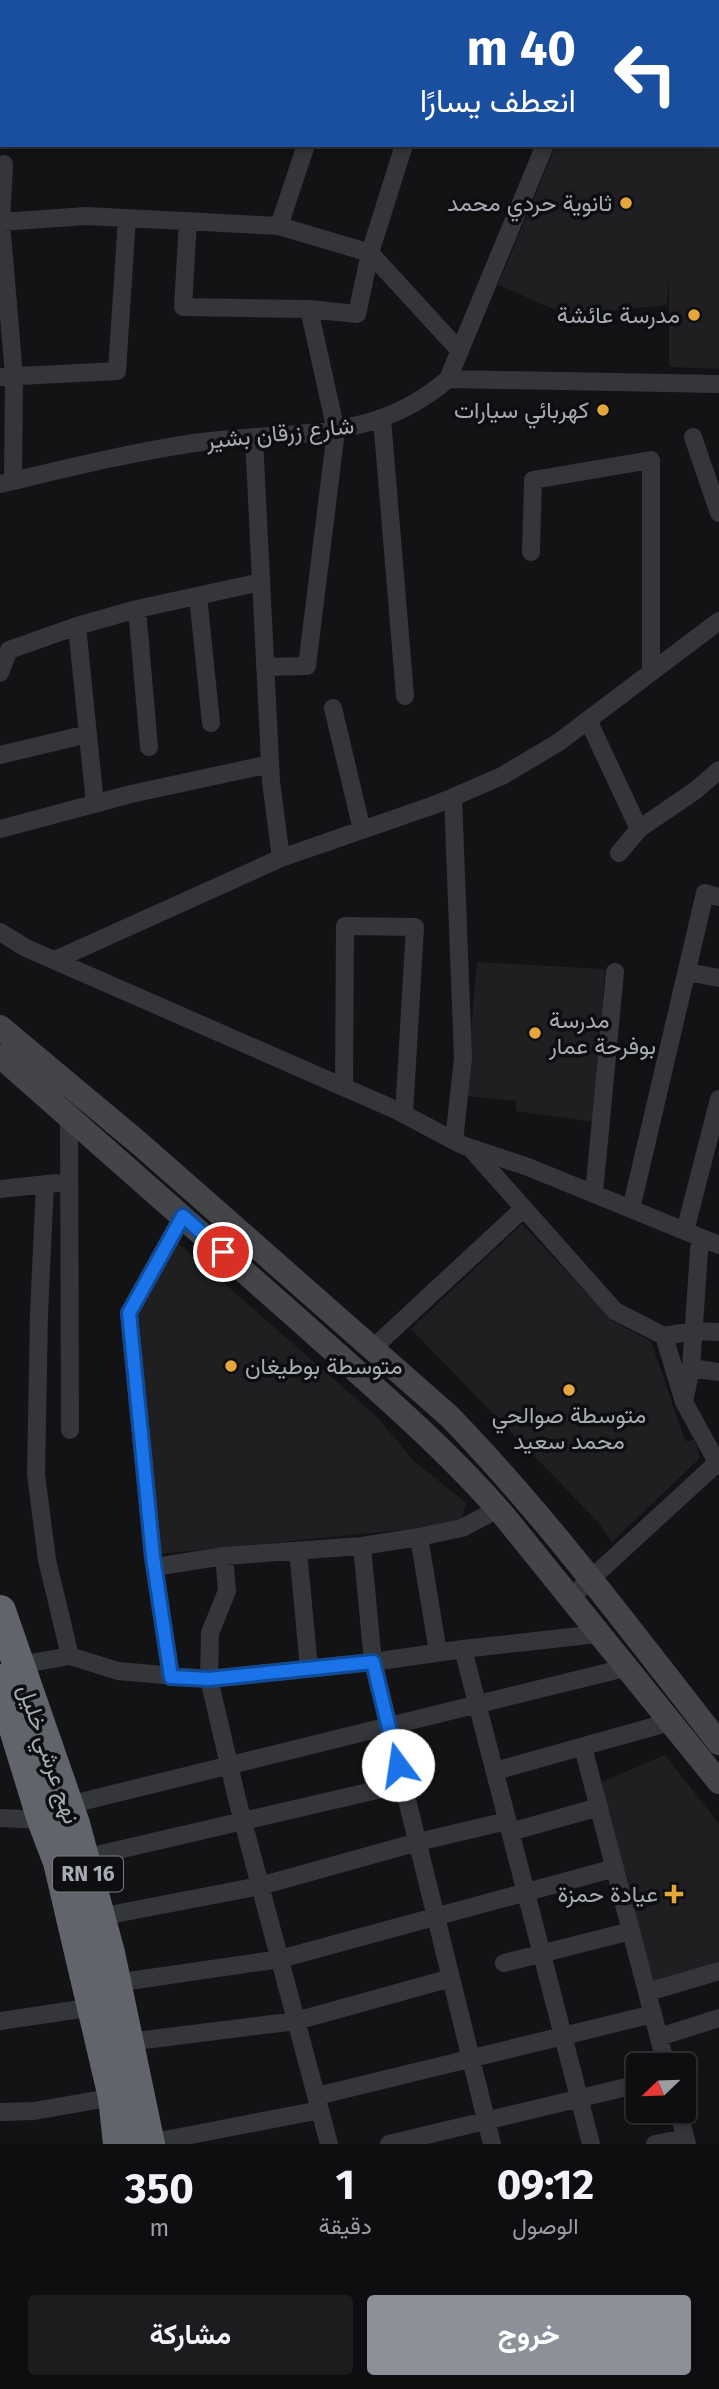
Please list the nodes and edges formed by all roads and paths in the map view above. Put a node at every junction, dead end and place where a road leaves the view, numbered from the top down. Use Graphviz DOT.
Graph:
graph roads {
  1 [pos="305,147"];
  2 [pos="403,147"];
  3 [pos="544,147"];
  4 [pos="4,164"];
  5 [pos="127,218"];
  6 [pos="188,221"];
  7 [pos="1,222"];
  8 [pos="279,226"];
  9 [pos="370,253"];
  10 [pos="309,309"];
  11 [pos="460,351"];
  12 [pos="7,377"];
  13 [pos="448,379"];
  14 [pos="719,384"];
  15 [pos="382,419"];
  16 [pos="336,431"];
  17 [pos="693,437"];
  18 [pos="254,438"];
  19 [pos="7,482"];
  20 [pos="719,513"];
  21 [pos="531,552"];
  22 [pos="261,582"];
  23 [pos="198,596"];
  24 [pos="137,609"];
  25 [pos="719,621"];
  26 [pos="77,626"];
  27 [pos="265,667"];
  28 [pos="651,672"];
  29 [pos="0,673"];
  30 [pos="405,696"];
  31 [pos="333,708"];
  32 [pos="588,720"];
  33 [pos="211,723"];
  34 [pos="88,734"];
  35 [pos="149,747"];
  36 [pos="0,755"];
  37 [pos="270,764"];
  38 [pos="719,770"];
  39 [pos="453,797"];
  40 [pos="95,804"];
  41 [pos="0,829"];
  42 [pos="639,829"];
  43 [pos="362,830"];
  44 [pos="619,853"];
  45 [pos="281,858"];
  46 [pos="719,897"];
  47 [pos="0,932"];
  48 [pos="55,960"];
  49 [pos="615,972"];
  50 [pos="687,972"];
  51 [pos="719,978"];
  52 [pos="0,1027"];
  53 [pos="0,1056"];
  54 [pos="344,1087"];
  55 [pos="719,1099"];
  56 [pos="404,1114"];
  57 [pos="69,1116"];
  58 [pos="462,1144"];
  59 [pos="69,1181"];
  60 [pos="45,1184"];
  61 [pos="0,1189"];
  62 [pos="594,1193"];
  63 [pos="524,1208"];
  64 [pos="631,1209"];
  65 [pos="183,1216"];
  66 [pos="693,1234"];
  67 [pos="719,1245"];
  68 [pos="694,1331"];
  69 [pos="719,1332"];
  70 [pos="664,1336"];
  71 [pos="373,1348"];
  72 [pos="691,1368"];
  73 [pos="719,1372"];
  74 [pos="684,1402"];
  75 [pos="70,1430"];
  76 [pos="718,1464"];
  77 [pos="498,1509"];
  78 [pos="419,1537"];
  79 [pos="362,1546"];
  80 [pos="298,1551"];
  81 [pos="224,1556"];
  82 [pos="155,1567"];
  83 [pos="592,1580"];
  84 [pos="570,1598"];
  85 [pos="0,1611"];
  86 [pos="598,1634"];
  87 [pos="463,1649"];
  88 [pos="438,1652"];
  89 [pos="70,1656"];
  90 [pos="373,1662"];
  91 [pos="309,1668"];
  92 [pos="625,1668"];
  93 [pos="9,1673"];
  94 [pos="171,1677"];
  95 [pos="209,1679"];
  96 [pos="477,1705"];
  97 [pos="6,1719"];
  98 [pos="670,1722"];
  99 [pos="389,1726"];
  100 [pos="719,1743"];
  101 [pos="583,1747"];
  102 [pos="229,1765"];
  103 [pos="495,1772"];
  104 [pos="719,1782"];
  105 [pos="403,1784"];
  106 [pos="599,1807"];
  107 [pos="56,1812"];
  108 [pos="0,1818"];
  109 [pos="243,1822"];
  110 [pos="509,1826"];
  111 [pos="418,1842"];
  112 [pos="84,1858"];
  113 [pos="615,1868"];
  114 [pos="260,1886"];
  115 [pos="526,1892"];
  116 [pos="100,1917"];
  117 [pos="436,1917"];
  118 [pos="631,1931"];
  119 [pos="542,1955"];
  120 [pos="280,1959"];
  121 [pos="505,1963"];
  122 [pos="719,1971"];
  123 [pos="451,1978"];
  124 [pos="116,1983"];
  125 [pos="648,1992"];
  126 [pos="94,2007"];
  127 [pos="653,2014"];
  128 [pos="719,2018"];
  129 [pos="0,2021"];
  130 [pos="296,2021"];
  131 [pos="563,2036"];
  132 [pos="659,2037"];
  133 [pos="128,2042"];
  134 [pos="663,2053"];
  135 [pos="471,2058"];
  136 [pos="626,2087"];
  137 [pos="114,2097"];
  138 [pos="579,2097"];
  139 [pos="318,2103"];
  140 [pos="0,2112"];
  141 [pos="486,2119"];
  142 [pos="681,2123"];
  143 [pos="686,2141"];
  144 [pos="119,2144"];
  145 [pos="149,2144"];
  146 [pos="329,2144"];
  147 [pos="389,2144"];
  148 [pos="492,2144"];
  149 [pos="591,2144"];
  150 [pos="655,2144"];
  1 -- 8 [label="street"];
  2 -- 9 [label="street"];
  3 -- 11 [label="street"];
  4 -- 7 [label="street"];
  5 -- 6 [label="street"];
  5 -- 7 [label="street"];
  5 -- 12 [label="street"];
  6 -- 8 [label="street"];
  6 -- 10 [label="street"];
  7 -- 12 [label="street"];
  8 -- 9 [label="street"];
  9 -- 10 [label="street"];
  9 -- 11 [label="street"];
  10 -- 16 [label="street"];
  11 -- 13 [label="street"];
  12 -- 19 [label="street"];
  13 -- 14 [label="street"];
  13 -- 15 [label="street, شارع زرقان بشير"];
  15 -- 16 [label="street, شارع زرقان بشير"];
  15 -- 30 [label="street"];
  16 -- 18 [label="street, شارع زرقان بشير"];
  16 -- 27 [label="street"];
  17 -- 20 [label="street"];
  18 -- 19 [label="street, شارع زرقان بشير"];
  18 -- 22 [label="street"];
  21 -- 28 [label="street"];
  22 -- 23 [label="street"];
  22 -- 27 [label="street"];
  23 -- 24 [label="street"];
  23 -- 33 [label="street"];
  24 -- 26 [label="street"];
  24 -- 35 [label="street"];
  25 -- 28 [label="street"];
  26 -- 29 [label="street"];
  26 -- 34 [label="street"];
  27 -- 37 [label="street"];
  28 -- 32 [label="street"];
  31 -- 43 [label="street"];
  32 -- 39 [label="street"];
  32 -- 42 [label="street"];
  34 -- 36 [label="street"];
  34 -- 40 [label="street"];
  37 -- 40 [label="street"];
  37 -- 45 [label="street"];
  38 -- 42 [label="street"];
  39 -- 43 [label="street"];
  39 -- 58 [label="street"];
  40 -- 41 [label="street"];
  42 -- 44 [label="street"];
  43 -- 45 [label="street"];
  45 -- 48 [label="street"];
  46 -- 50 [label="street"];
  47 -- 48 [label="street"];
  48 -- 54 [label="street"];
  49 -- 62 [label="street"];
  50 -- 51 [label="street"];
  50 -- 64 [label="street"];
  52 -- 71 [label="street"];
  53 -- 57 [label="street"];
  54 -- 56 [label="street"];
  54 -- 56 [label="street"];
  55 -- 66 [label="street"];
  56 -- 58 [label="street"];
  57 -- 59 [label="street"];
  57 -- 65 [label="street"];
  58 -- 62 [label="street"];
  58 -- 63 [label="street"];
  59 -- 60 [label="street"];
  59 -- 75 [label="street"];
  60 -- 61 [label="street"];
  60 -- 89 [label="street"];
  62 -- 64 [label="street"];
  63 -- 70 [label="street"];
  63 -- 71 [label="street"];
  64 -- 66 [label="street"];
  65 -- 77 [label="street"];
  65 -- 82 [label="street"];
  66 -- 67 [label="street"];
  66 -- 68 [label="street"];
  68 -- 69 [label="street"];
  68 -- 70 [label="street"];
  68 -- 72 [label="street"];
  70 -- 74 [label="street"];
  71 -- 83 [label="street"];
  72 -- 73 [label="street"];
  72 -- 74 [label="street"];
  74 -- 76 [label="street"];
  76 -- 83 [label="street"];
  77 -- 78 [label="street"];
  77 -- 84 [label="street"];
  78 -- 79 [label="street"];
  78 -- 88 [label="street"];
  79 -- 80 [label="street"];
  79 -- 90 [label="street"];
  80 -- 81 [label="street"];
  80 -- 91 [label="street"];
  81 -- 82 [label="street"];
  81 -- 95 [label="street"];
  82 -- 94 [label="street"];
  83 -- 84 [label="street"];
  83 -- 100 [label="street"];
  84 -- 86 [label="street"];
  85 -- 93 [label="highway, نهج عرشي خليل / RN 16"];
  86 -- 87 [label="street"];
  86 -- 92 [label="street"];
  87 -- 88 [label="street"];
  87 -- 96 [label="street"];
  88 -- 90 [label="street"];
  89 -- 93 [label="street"];
  89 -- 94 [label="street"];
  90 -- 91 [label="street"];
  90 -- 99 [label="street"];
  91 -- 95 [label="street"];
  92 -- 96 [label="street"];
  92 -- 98 [label="street"];
  93 -- 97 [label="highway, نهج عرشي خليل / RN 16"];
  93 -- 107 [label="highway, نهج عرشي خليل / RN 16"];
  94 -- 95 [label="street"];
  95 -- 102 [label="street"];
  96 -- 99 [label="street"];
  96 -- 103 [label="street"];
  97 -- 107 [label="highway, نهج عرشي خليل / RN 16"];
  98 -- 101 [label="street"];
  98 -- 104 [label="street"];
  99 -- 102 [label="street"];
  99 -- 105 [label="street"];
  101 -- 103 [label="street"];
  101 -- 106 [label="street"];
  102 -- 107 [label="street"];
  102 -- 109 [label="street"];
  103 -- 110 [label="street"];
  105 -- 109 [label="street"];
  105 -- 111 [label="street"];
  106 -- 110 [label="street"];
  106 -- 113 [label="street"];
  107 -- 108 [label="street"];
  107 -- 112 [label="highway, نهج عرشي خليل / RN 16"];
  107 -- 126 [label="highway, نهج عرشي خليل / RN 16"];
  109 -- 112 [label="street"];
  109 -- 114 [label="street"];
  110 -- 111 [label="street"];
  110 -- 115 [label="street"];
  111 -- 114 [label="street"];
  111 -- 117 [label="street"];
  112 -- 116 [label="highway, نهج عرشي خليل / RN 16"];
  113 -- 115 [label="street"];
  113 -- 118 [label="street"];
  114 -- 116 [label="street"];
  114 -- 120 [label="street"];
  115 -- 117 [label="street"];
  115 -- 119 [label="street"];
  116 -- 124 [label="highway, نهج عرشي خليل / RN 16"];
  117 -- 120 [label="street"];
  117 -- 123 [label="street"];
  118 -- 119 [label="street"];
  118 -- 125 [label="street"];
  119 -- 121 [label="street"];
  119 -- 131 [label="street"];
  120 -- 124 [label="street"];
  120 -- 130 [label="street"];
  122 -- 125 [label="street"];
  123 -- 130 [label="street"];
  123 -- 135 [label="street"];
  124 -- 133 [label="highway, نهج عرشي خليل / RN 16"];
  125 -- 127 [label="street"];
  126 -- 129 [label="street"];
  126 -- 137 [label="highway, نهج عرشي خليل / RN 16"];
  127 -- 131 [label="street"];
  127 -- 132 [label="street"];
  128 -- 132 [label="street"];
  130 -- 133 [label="street"];
  130 -- 139 [label="street"];
  131 -- 135 [label="street"];
  131 -- 138 [label="street"];
  132 -- 134 [label="street"];
  133 -- 145 [label="highway, نهج عرشي خليل / RN 16"];
  135 -- 139 [label="street"];
  135 -- 141 [label="street"];
  136 -- 138 [label="street"];
  137 -- 140 [label="street"];
  137 -- 144 [label="highway, نهج عرشي خليل / RN 16"];
  138 -- 141 [label="street"];
  138 -- 149 [label="street"];
  139 -- 145 [label="street"];
  139 -- 146 [label="street"];
  141 -- 147 [label="street"];
  141 -- 148 [label="street"];
  142 -- 143 [label="street"];
  143 -- 150 [label="street"];
}
